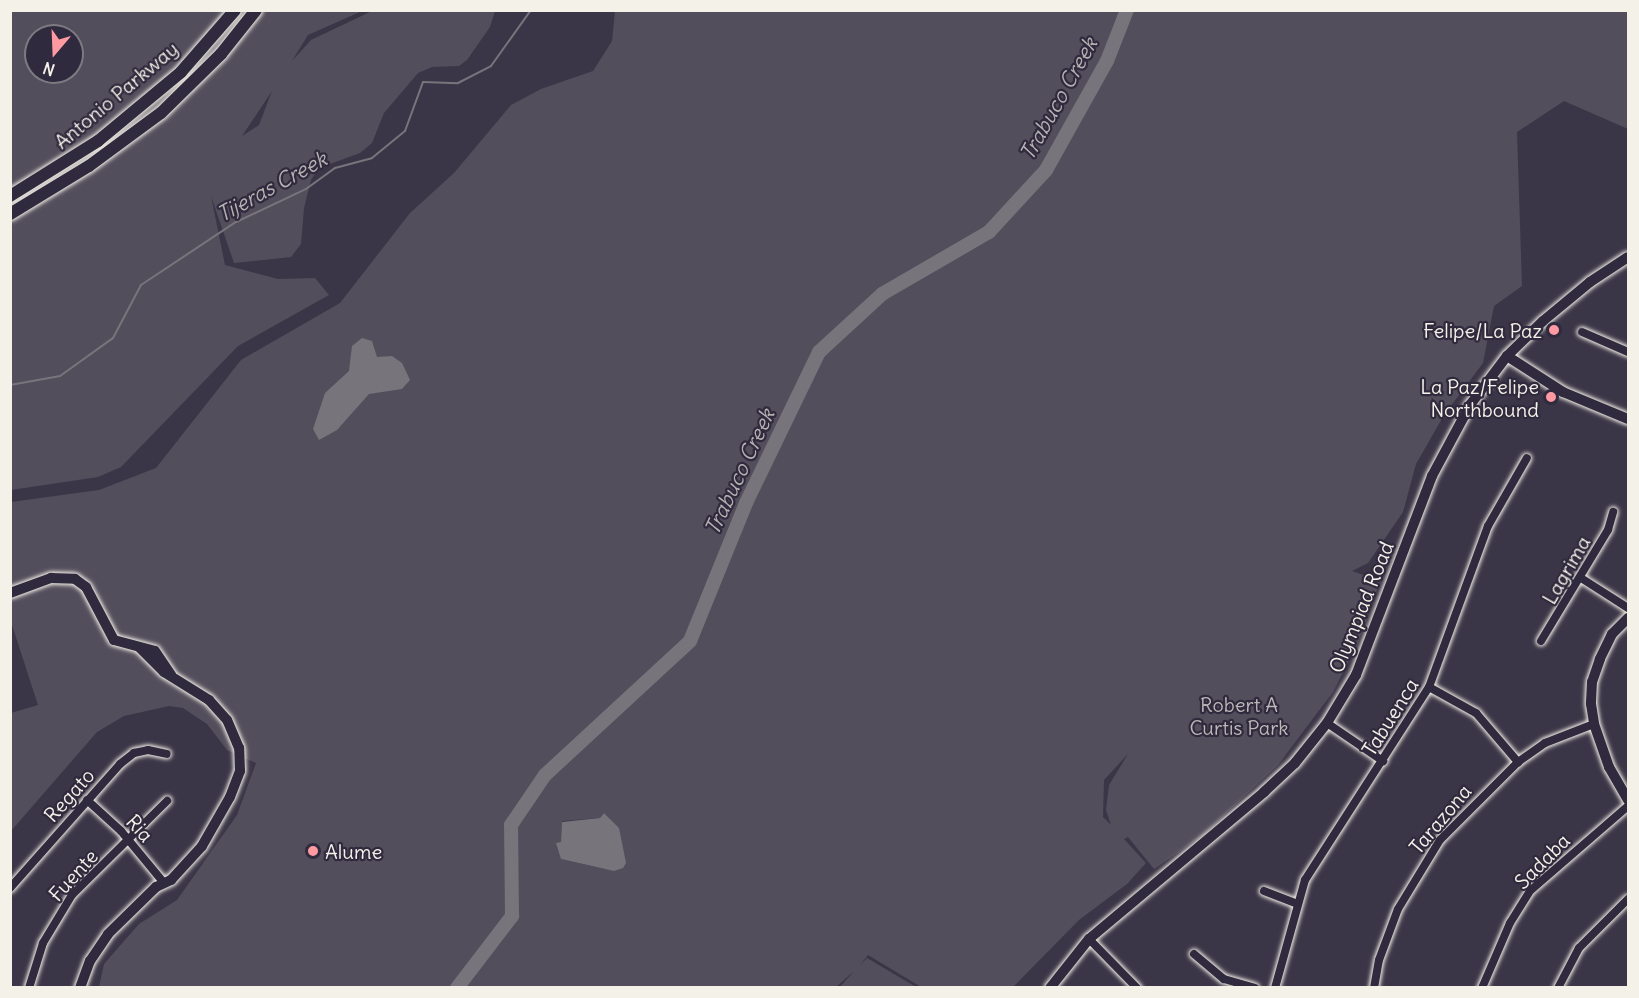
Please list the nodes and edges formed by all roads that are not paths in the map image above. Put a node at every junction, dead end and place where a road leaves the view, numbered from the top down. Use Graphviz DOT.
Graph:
graph roads {
  1 [pos="235,10"];
  2 [pos="256,10"];
  3 [pos="10,196"];
  4 [pos="10,214"];
  5 [pos="1629,257"];
  6 [pos="1582,332"];
  7 [pos="1629,352"];
  8 [pos="1507,356"];
  9 [pos="1629,419"];
  10 [pos="1527,458"];
  11 [pos="1613,512"];
  12 [pos="1581,578"];
  13 [pos="10,593"];
  14 [pos="1629,608"];
  15 [pos="1629,618"];
  16 [pos="1541,641"];
  17 [pos="1430,687"];
  18 [pos="1327,723"];
  19 [pos="1594,724"];
  20 [pos="167,754"];
  21 [pos="1383,761"];
  22 [pos="1518,762"];
  23 [pos="87,800"];
  24 [pos="1629,800"];
  25 [pos="167,801"];
  26 [pos="1629,806"];
  27 [pos="129,840"];
  28 [pos="167,881"];
  29 [pos="10,888"];
  30 [pos="1264,891"];
  31 [pos="1629,899"];
  32 [pos="1296,903"];
  33 [pos="1089,939"];
  34 [pos="1194,954"];
  35 [pos="29,987"];
  36 [pos="80,987"];
  37 [pos="1050,987"];
  38 [pos="1137,987"];
  39 [pos="1255,987"];
  40 [pos="1275,987"];
  41 [pos="1374,987"];
  42 [pos="1482,987"];
  43 [pos="1558,987"];
  1 -- 3 [label="main road, Antonio Parkway"];
  2 -- 4 [label="main road, Antonio Parkway"];
  5 -- 8 [label="main road, Olympiad Road"];
  6 -- 7 [label="street"];
  8 -- 9 [label="main road"];
  8 -- 18 [label="main road, Olympiad Road"];
  10 -- 17 [label="street, Tabuenca"];
  11 -- 12 [label="street, Lagrima"];
  12 -- 14 [label="street"];
  12 -- 16 [label="street, Lagrima"];
  13 -- 28 [label="main road"];
  15 -- 19 [label="main road"];
  17 -- 21 [label="street, Tabuenca"];
  17 -- 22 [label="street"];
  18 -- 21 [label="street"];
  18 -- 33 [label="main road, Olympiad Road"];
  19 -- 22 [label="street, Tarazona"];
  19 -- 24 [label="main road"];
  20 -- 23 [label="street, Regato"];
  21 -- 32 [label="street, Tabuenca"];
  22 -- 41 [label="street, Tarazona"];
  23 -- 27 [label="street, Ria"];
  23 -- 29 [label="street, Regato"];
  25 -- 27 [label="street, Fuente"];
  26 -- 42 [label="street, Sadaba"];
  27 -- 28 [label="street, Ria"];
  27 -- 35 [label="street, Fuente"];
  28 -- 36 [label="main road"];
  30 -- 32 [label="street"];
  31 -- 43 [label="street"];
  32 -- 40 [label="street, Tabuenca"];
  33 -- 37 [label="main road, Olympiad Road"];
  33 -- 38 [label="street"];
  34 -- 39 [label="street"];
}
